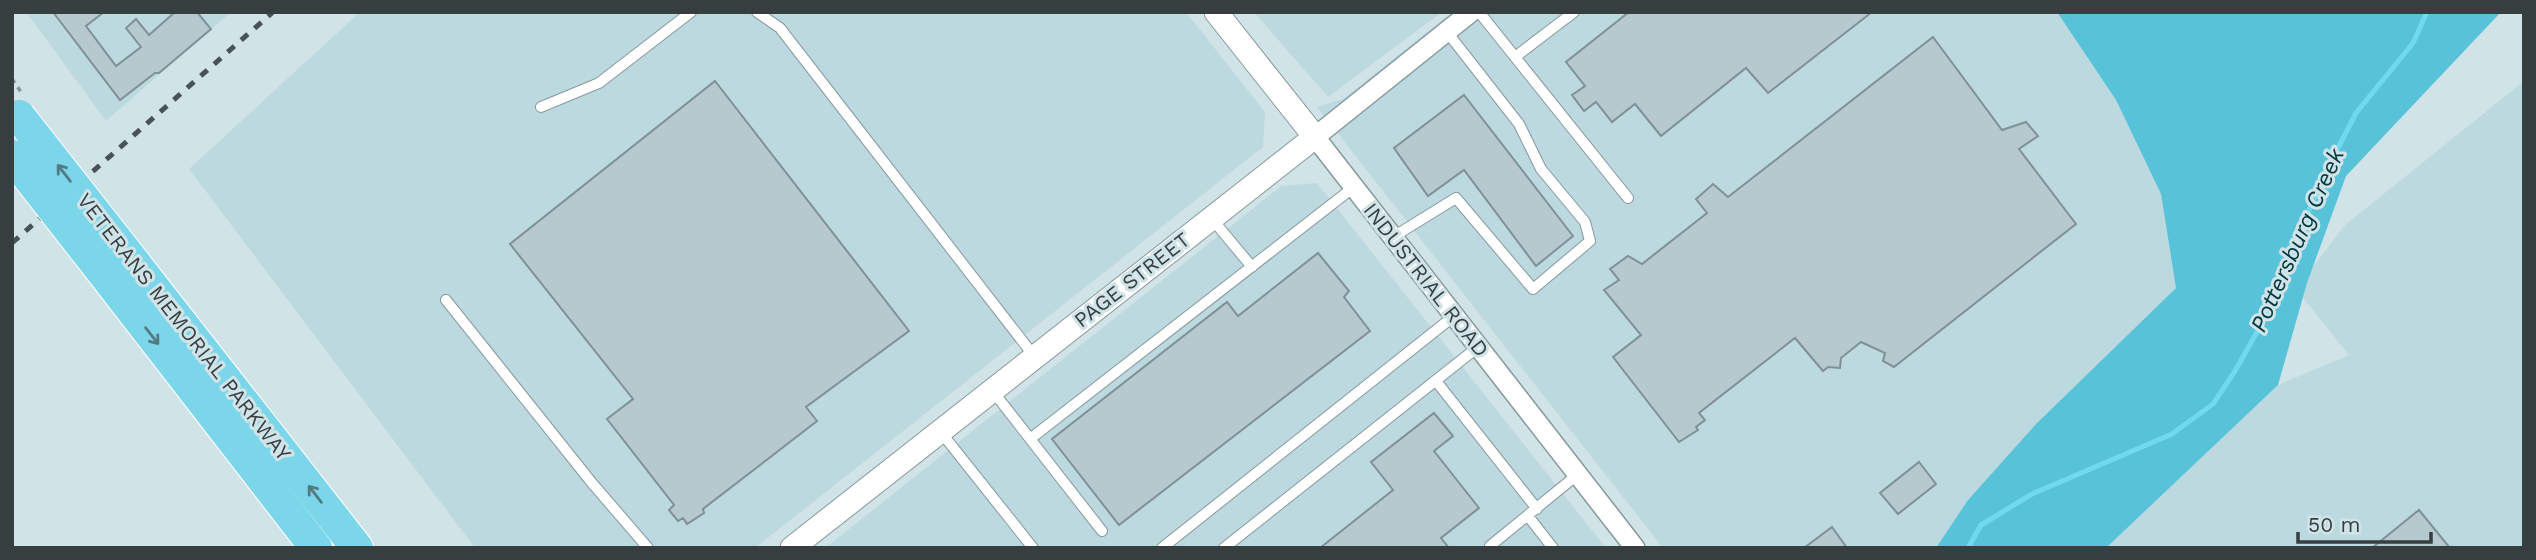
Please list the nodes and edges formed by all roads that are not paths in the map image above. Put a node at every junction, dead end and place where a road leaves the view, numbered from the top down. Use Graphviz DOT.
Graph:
graph roads {
  1 [pos="691,12"];
  2 [pos="757,12"];
  3 [pos="1216,12"];
  4 [pos="1471,12"];
  5 [pos="1479,12"];
  6 [pos="1574,12"];
  7 [pos="1447,32"];
  8 [pos="1515,57"];
  9 [pos="541,107"];
  10 [pos="16,111"];
  11 [pos="1315,137"];
  12 [pos="12,156"];
  13 [pos="1354,187"];
  14 [pos="1628,198"];
  15 [pos="1212,218"];
  16 [pos="1393,237"];
  17 [pos="1252,267"];
  18 [pos="446,300"];
  19 [pos="1454,316"];
  20 [pos="1478,347"];
  21 [pos="1034,357"];
  22 [pos="1436,381"];
  23 [pos="992,390"];
  24 [pos="940,431"];
  25 [pos="1030,439"];
  26 [pos="1577,475"];
  27 [pos="1533,512"];
  28 [pos="1102,531"];
  29 [pos="1631,546"];
  30 [pos="1030,547"];
  31 [pos="316,548"];
  32 [pos="357,548"];
  33 [pos="648,548"];
  34 [pos="792,548"];
  35 [pos="1162,548"];
  36 [pos="1224,548"];
  37 [pos="1491,548"];
  38 [pos="1553,548"];
  1 -- 9 [label="lane"];
  2 -- 21 [label="lane"];
  3 -- 11 [label="street, INDUSTRIAL ROAD"];
  4 -- 7 [label="street, PAGE STREET"];
  5 -- 8 [label="lane"];
  6 -- 8 [label="lane"];
  7 -- 11 [label="street, PAGE STREET"];
  7 -- 16 [label="lane"];
  8 -- 14 [label="lane"];
  32 -- 10 [label="highway, VETERANS MEMORIAL PARKWAY, one-way, bridge"];
  11 -- 13 [label="street, INDUSTRIAL ROAD"];
  11 -- 15 [label="street, PAGE STREET"];
  12 -- 31 [label="highway, VETERANS MEMORIAL PARKWAY, one-way, bridge"];
  13 -- 16 [label="street, INDUSTRIAL ROAD"];
  13 -- 17 [label="lane"];
  15 -- 17 [label="lane"];
  15 -- 21 [label="street, PAGE STREET"];
  16 -- 19 [label="street, INDUSTRIAL ROAD"];
  17 -- 25 [label="lane"];
  18 -- 33 [label="lane"];
  19 -- 20 [label="street, INDUSTRIAL ROAD"];
  19 -- 35 [label="lane"];
  20 -- 22 [label="lane"];
  20 -- 26 [label="street, INDUSTRIAL ROAD"];
  21 -- 23 [label="street, PAGE STREET"];
  22 -- 27 [label="lane"];
  22 -- 36 [label="lane"];
  23 -- 24 [label="street, PAGE STREET"];
  23 -- 25 [label="lane"];
  24 -- 30 [label="lane"];
  24 -- 34 [label="street, PAGE STREET"];
  25 -- 28 [label="lane"];
  26 -- 27 [label="lane"];
  26 -- 29 [label="street, INDUSTRIAL ROAD"];
  27 -- 37 [label="lane"];
  27 -- 38 [label="lane"];
}
